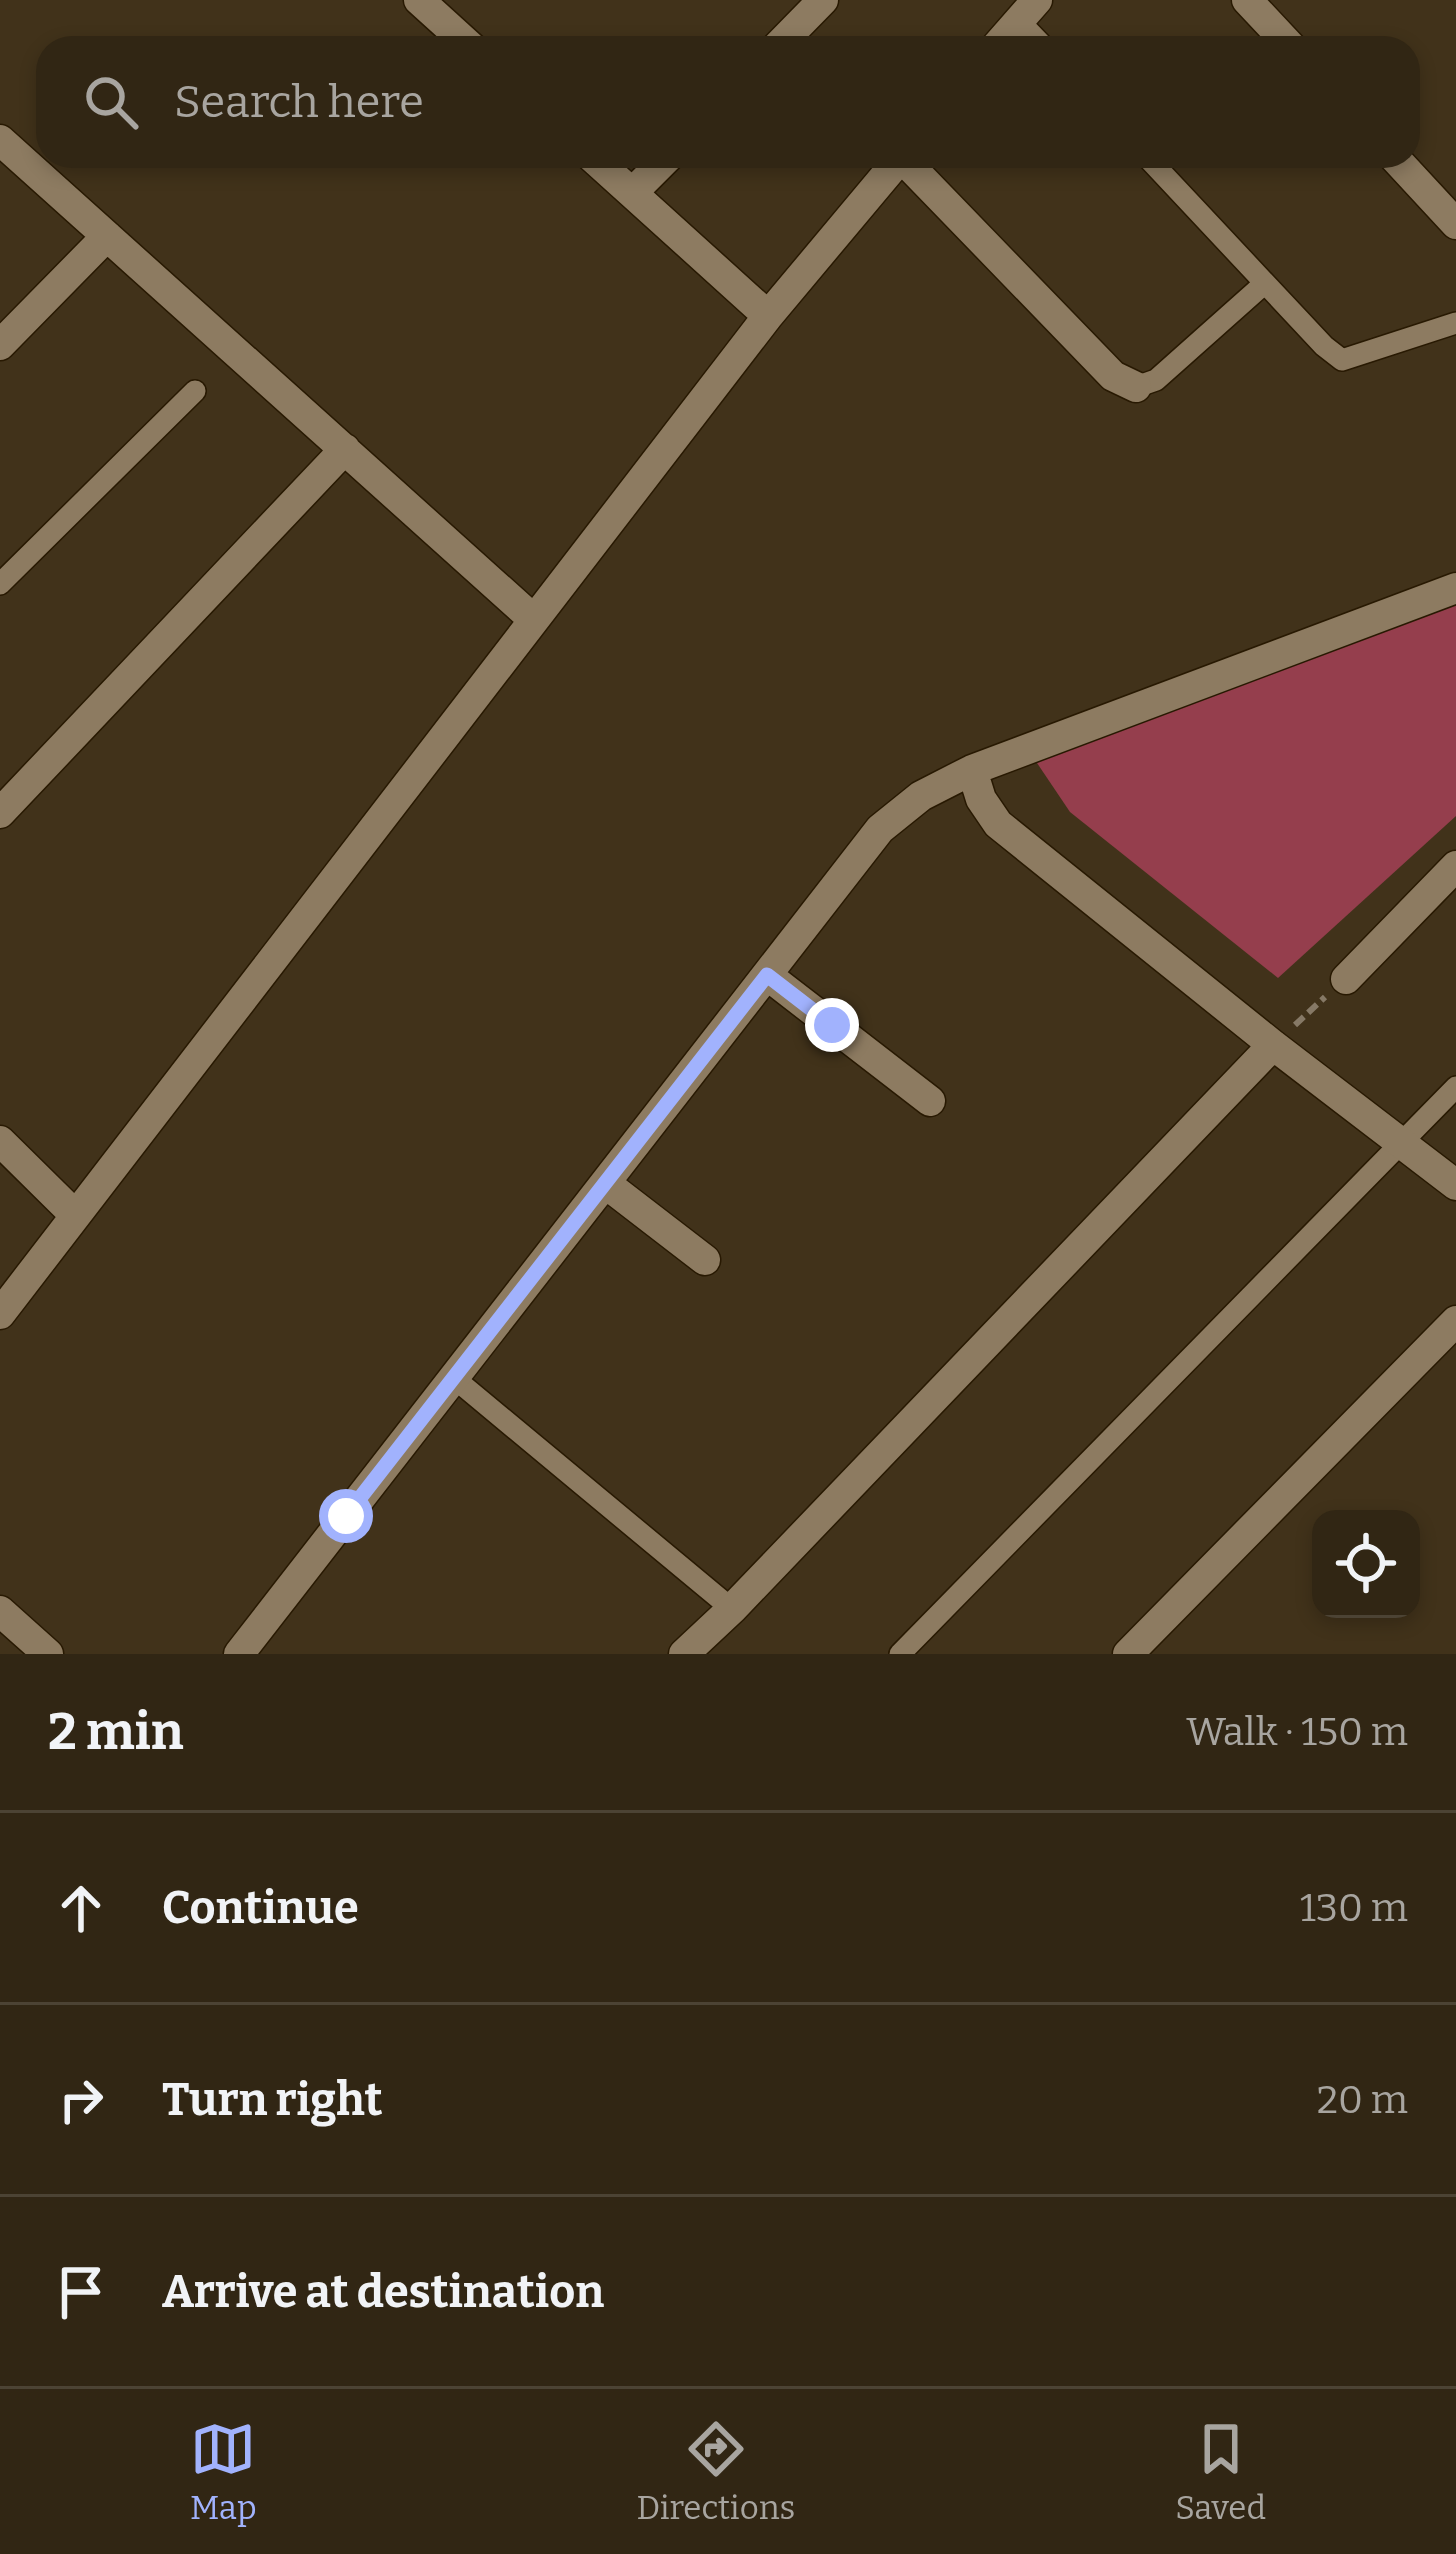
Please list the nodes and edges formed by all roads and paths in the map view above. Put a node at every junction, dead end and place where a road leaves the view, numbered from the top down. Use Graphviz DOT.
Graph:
graph roads {
  1 [pos="419,0"];
  2 [pos="824,0"];
  3 [pos="1247,0"];
  4 [pos="1028,10"];
  5 [pos="459,36"];
  6 [pos="788,36"];
  7 [pos="1005,36"];
  8 [pos="1281,36"];
  9 [pos="0,140"];
  10 [pos="605,168"];
  11 [pos="657,168"];
  12 [pos="893,168"];
  13 [pos="913,168"];
  14 [pos="1157,168"];
  15 [pos="1404,168"];
  16 [pos="632,193"];
  17 [pos="1456,224"];
  18 [pos="107,236"];
  19 [pos="1265,283"];
  20 [pos="768,316"];
  21 [pos="1456,323"];
  22 [pos="0,345"];
  23 [pos="1136,387"];
  24 [pos="195,391"];
  25 [pos="345,449"];
  26 [pos="0,584"];
  27 [pos="1456,588"];
  28 [pos="533,619"];
  29 [pos="971,770"];
  30 [pos="0,813"];
  31 [pos="1456,866"];
  32 [pos="767,975"];
  33 [pos="1346,979"];
  34 [pos="1273,1046"];
  35 [pos="1456,1087"];
  36 [pos="930,1101"];
  37 [pos="0,1142"];
  38 [pos="1400,1142"];
  39 [pos="605,1183"];
  40 [pos="1456,1185"];
  41 [pos="75,1215"];
  42 [pos="705,1260"];
  43 [pos="0,1314"];
  44 [pos="1456,1321"];
  45 [pos="454,1378"];
  46 [pos="732,1609"];
  47 [pos="0,1610"];
  48 [pos="48,1654"];
  49 [pos="239,1654"];
  50 [pos="684,1654"];
  51 [pos="900,1654"];
  52 [pos="1128,1654"];
  1 -- 5 [label="street"];
  2 -- 6 [label="street"];
  3 -- 8 [label="street"];
  4 -- 7 [label="street"];
  9 -- 18 [label="street"];
  10 -- 16 [label="street"];
  11 -- 16 [label="street"];
  12 -- 20 [label="street"];
  13 -- 23 [label="street"];
  14 -- 19 [label="lane"];
  15 -- 17 [label="street"];
  16 -- 20 [label="street"];
  18 -- 22 [label="street"];
  18 -- 25 [label="street"];
  19 -- 21 [label="lane"];
  19 -- 23 [label="lane"];
  20 -- 28 [label="street"];
  24 -- 26 [label="lane"];
  25 -- 28 [label="street"];
  25 -- 30 [label="street"];
  27 -- 29 [label="street"];
  28 -- 41 [label="street"];
  29 -- 32 [label="street"];
  29 -- 34 [label="street"];
  31 -- 33 [label="street"];
  32 -- 36 [label="street"];
  32 -- 39 [label="street"];
  33 -- 34 [label="path"];
  34 -- 38 [label="street"];
  34 -- 46 [label="street"];
  35 -- 38 [label="lane"];
  37 -- 41 [label="street"];
  38 -- 40 [label="street"];
  38 -- 51 [label="lane"];
  39 -- 42 [label="street"];
  39 -- 45 [label="street"];
  41 -- 43 [label="street"];
  44 -- 52 [label="street"];
  45 -- 46 [label="lane"];
  45 -- 49 [label="street"];
  46 -- 50 [label="street"];
  47 -- 48 [label="street"];
}
